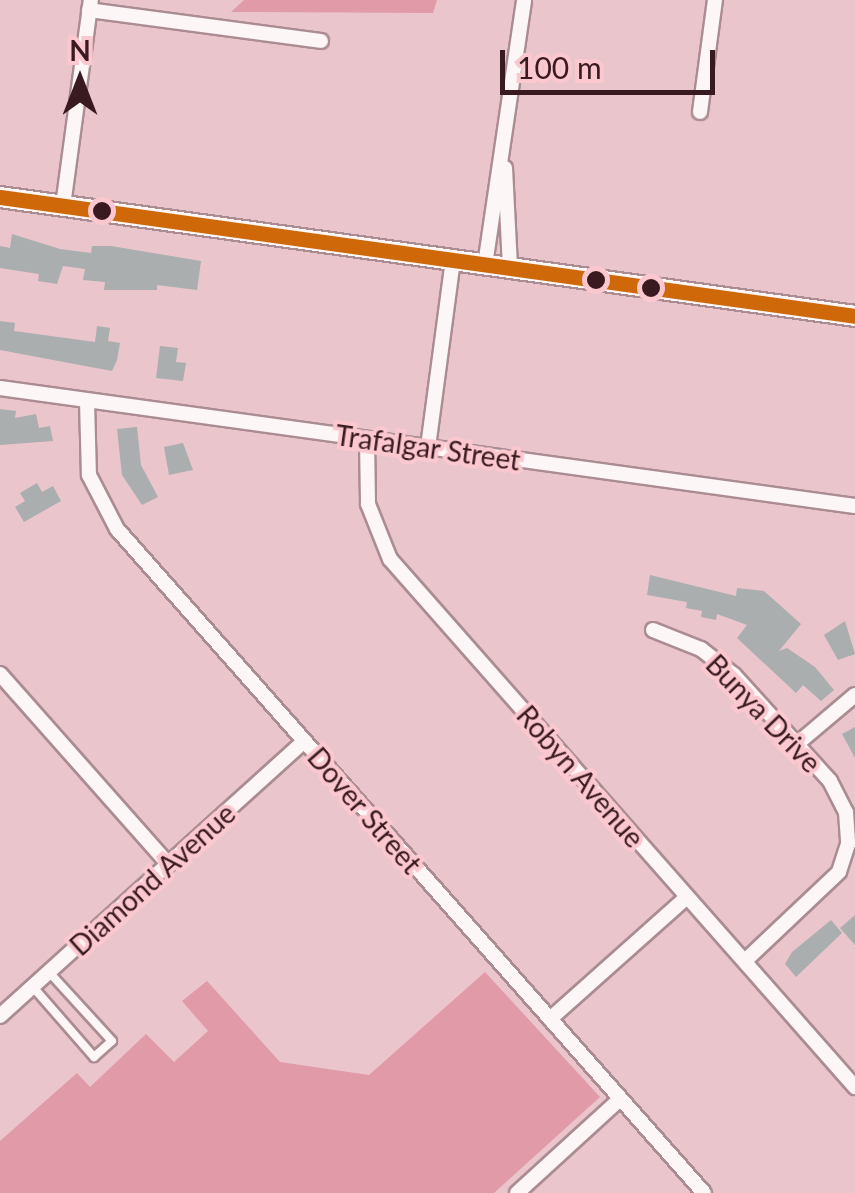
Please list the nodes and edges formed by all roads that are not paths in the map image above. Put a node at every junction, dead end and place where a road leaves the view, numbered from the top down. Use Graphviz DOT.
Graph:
graph roads {
  1 [pos="524,0"];
  2 [pos="715,0"];
  3 [pos="90,5"];
  4 [pos="322,41"];
  5 [pos="700,112"];
  6 [pos="505,137"];
  7 [pos="0,197"];
  8 [pos="62,206"];
  9 [pos="453,260"];
  10 [pos="485,264"];
  11 [pos="510,268"];
  12 [pos="855,316"];
  13 [pos="0,388"];
  14 [pos="87,400"];
  15 [pos="367,439"];
  16 [pos="428,447"];
  17 [pos="855,506"];
  18 [pos="653,630"];
  19 [pos="0,674"];
  20 [pos="855,695"];
  21 [pos="304,741"];
  22 [pos="798,744"];
  23 [pos="168,864"];
  24 [pos="687,897"];
  25 [pos="744,961"];
  26 [pos="49,972"];
  27 [pos="33,986"];
  28 [pos="0,1016"];
  29 [pos="550,1019"];
  30 [pos="855,1087"];
  31 [pos="620,1099"];
  32 [pos="517,1193"];
  33 [pos="704,1193"];
  1 -- 6 [label="street"];
  2 -- 5 [label="street"];
  3 -- 4 [label="street"];
  3 -- 8 [label="street"];
  6 -- 10 [label="street"];
  6 -- 11 [label="street"];
  7 -- 8 [label="street"];
  8 -- 9 [label="street"];
  9 -- 10 [label="street"];
  9 -- 16 [label="street"];
  10 -- 11 [label="street"];
  11 -- 12 [label="street"];
  13 -- 14 [label="street, Trafalgar Street"];
  14 -- 15 [label="street, Trafalgar Street"];
  14 -- 21 [label="street, Dover Street"];
  15 -- 16 [label="street, Trafalgar Street"];
  15 -- 24 [label="street, Robyn Avenue"];
  16 -- 17 [label="street, Trafalgar Street"];
  18 -- 22 [label="street, Bunya Drive"];
  19 -- 23 [label="street"];
  20 -- 22 [label="street"];
  21 -- 23 [label="street, Diamond Avenue"];
  21 -- 29 [label="street, Dover Street"];
  22 -- 25 [label="street, Bunya Drive"];
  23 -- 26 [label="street, Diamond Avenue"];
  24 -- 25 [label="street, Robyn Avenue"];
  24 -- 29 [label="street"];
  25 -- 30 [label="street, Robyn Avenue"];
  26 -- 27 [label="street, Diamond Avenue"];
  26 -- 27 [label="lane"];
  27 -- 28 [label="street, Diamond Avenue"];
  29 -- 31 [label="street, Dover Street"];
  31 -- 32 [label="street"];
  31 -- 33 [label="street, Dover Street"];
}
